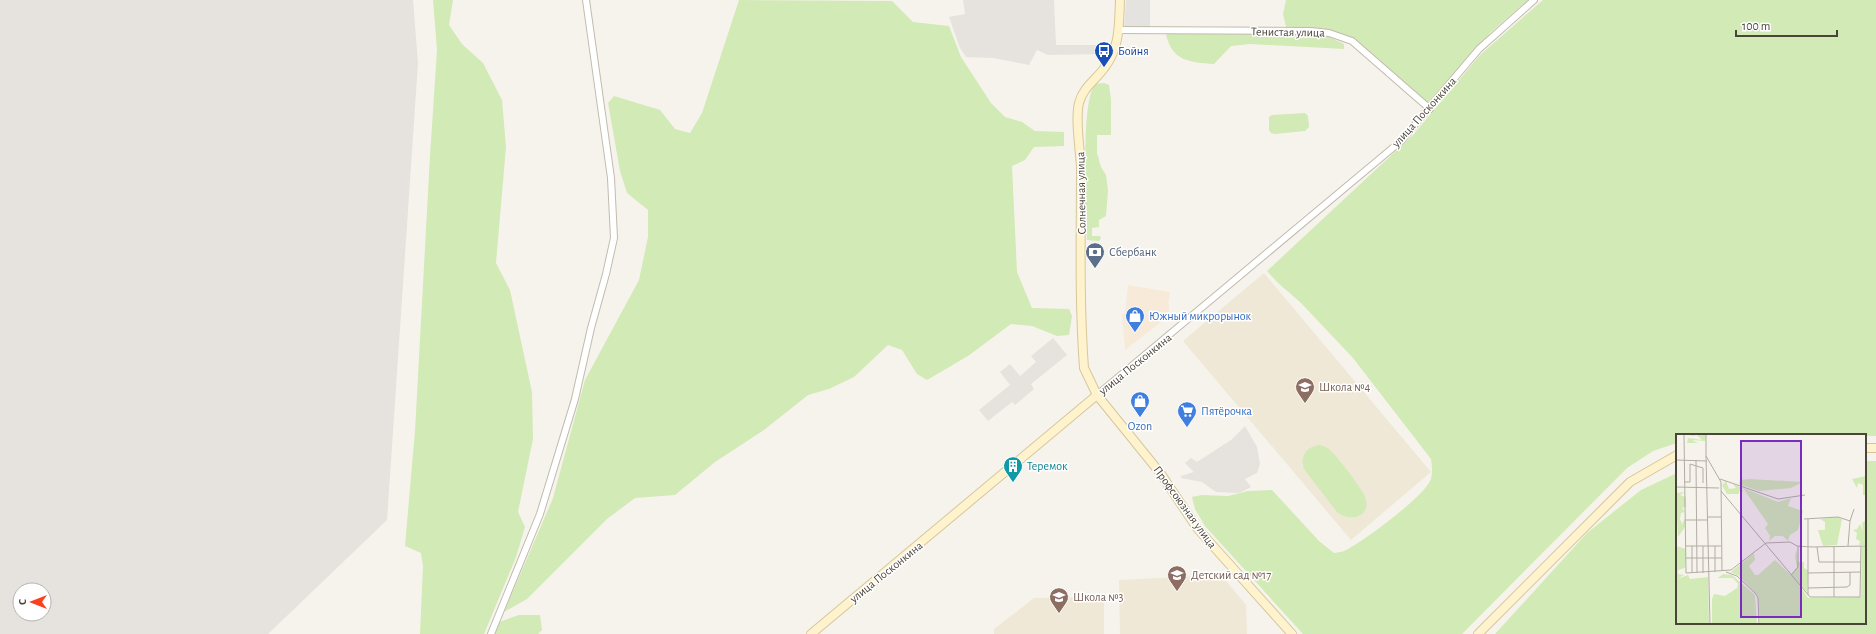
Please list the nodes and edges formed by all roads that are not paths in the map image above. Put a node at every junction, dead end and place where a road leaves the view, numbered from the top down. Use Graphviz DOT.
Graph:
graph roads {
  1 [pos="586,0"];
  2 [pos="1120,0"];
  3 [pos="1534,0"];
  4 [pos="1118,30"];
  5 [pos="1430,109"];
  6 [pos="1097,395"];
  7 [pos="1676,456"];
  8 [pos="490,634"];
  9 [pos="810,634"];
  10 [pos="1292,634"];
  11 [pos="1478,634"];
  1 -- 8 [label="street"];
  2 -- 4 [label="street, Солнечная улица"];
  3 -- 5 [label="street, улица Посконкина"];
  4 -- 5 [label="street, Тенистая улица"];
  4 -- 6 [label="street, Солнечная улица"];
  5 -- 6 [label="street, улица Посконкина"];
  6 -- 9 [label="street, улица Посконкина"];
  6 -- 10 [label="street, Профсоюзная улица"];
  7 -- 11 [label="street"];
}
